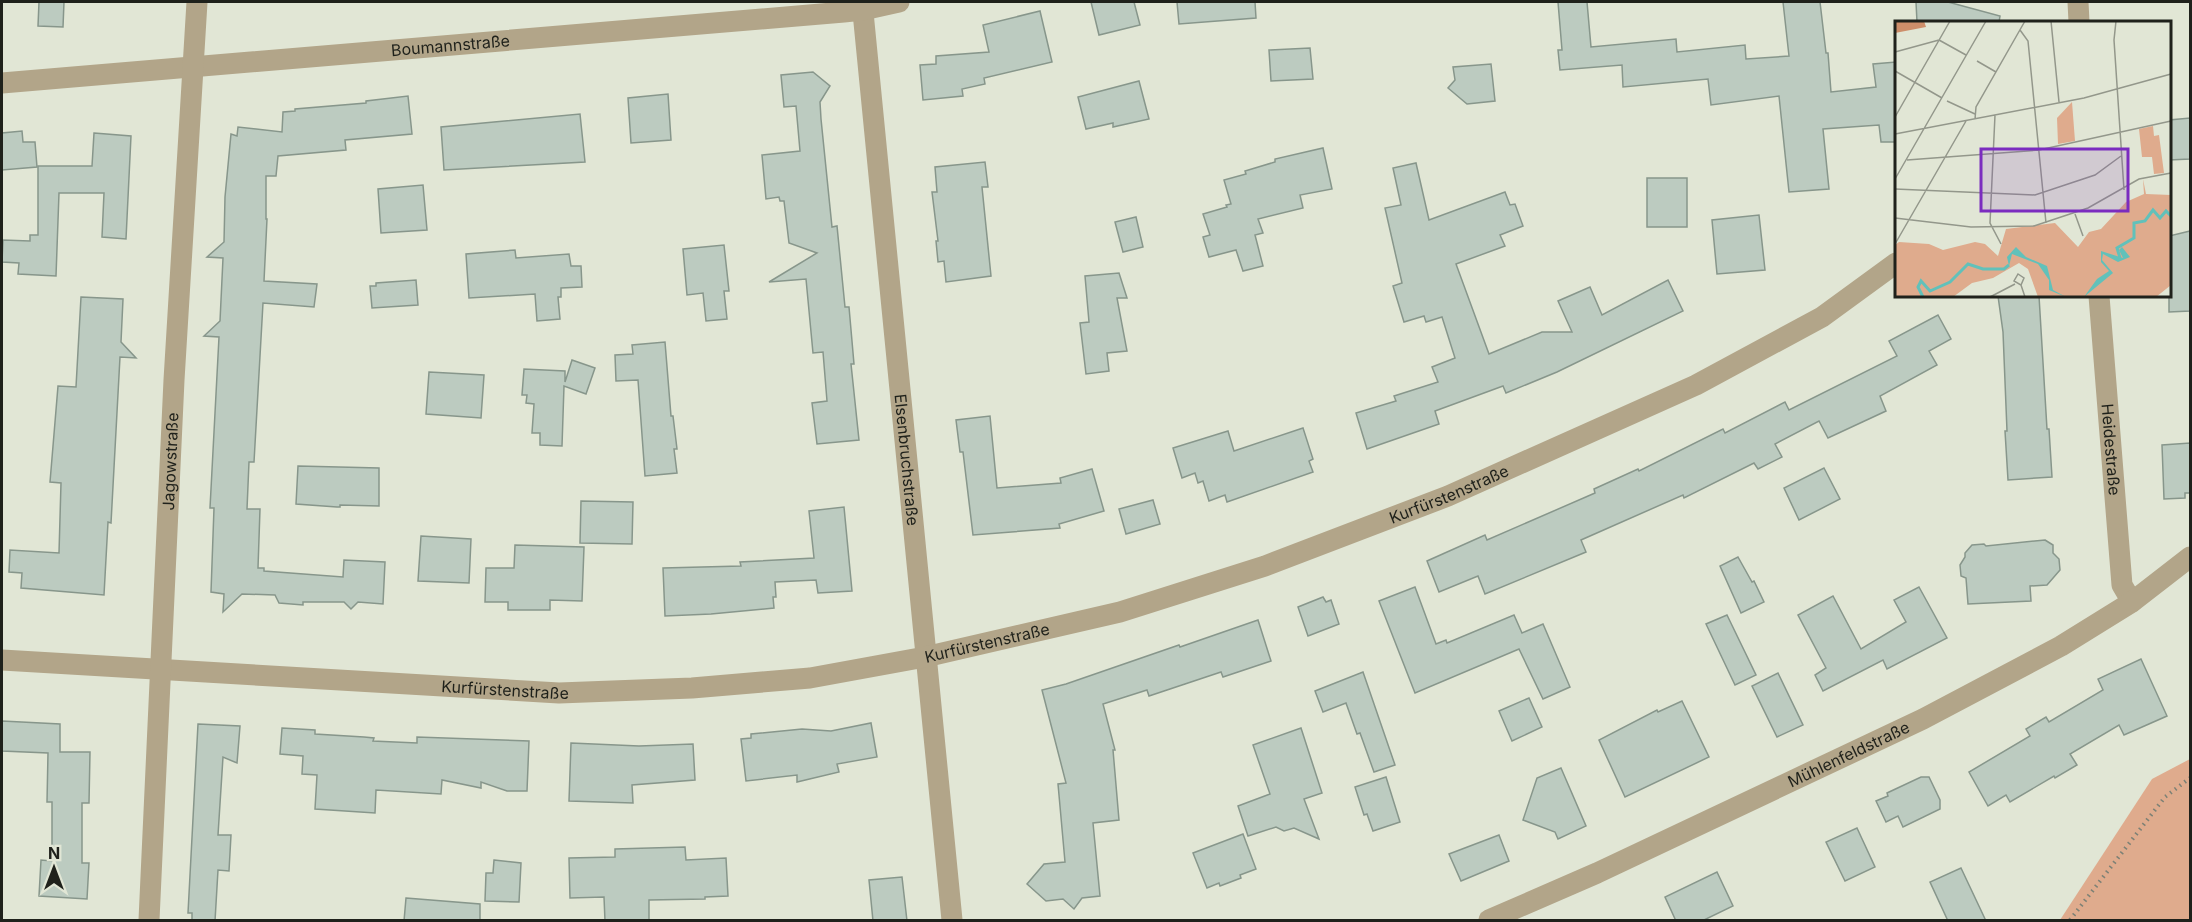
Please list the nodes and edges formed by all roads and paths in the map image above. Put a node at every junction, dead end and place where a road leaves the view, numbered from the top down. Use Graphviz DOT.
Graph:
graph roads {
  1 [pos="197,2"];
  2 [pos="899,2"];
  3 [pos="2078,2"];
  4 [pos="862,6"];
  5 [pos="2079,21"];
  6 [pos="194,67"];
  7 [pos="2,83"];
  8 [pos="1895,264"];
  9 [pos="2099,297"];
  10 [pos="2190,557"];
  11 [pos="2132,602"];
  12 [pos="925,657"];
  13 [pos="2,660"];
  14 [pos="160,670"];
  15 [pos="2190,778"];
  16 [pos="150,921"];
  17 [pos="952,921"];
  18 [pos="1489,921"];
  19 [pos="2070,921"];
  1 -- 6 [label="street, Jagowstraße"];
  2 -- 4 [label="street, Boumannstraße"];
  3 -- 5 [label="street"];
  4 -- 6 [label="street, Boumannstraße"];
  4 -- 12 [label="street, Elsenbruchstraße"];
  6 -- 7 [label="street, Boumannstraße"];
  6 -- 14 [label="street, Jagowstraße"];
  8 -- 12 [label="street, Kurfürstenstraße"];
  9 -- 11 [label="street, Heidestraße"];
  10 -- 11 [label="street, Mühlenfeldstraße"];
  11 -- 18 [label="street, Mühlenfeldstraße"];
  12 -- 14 [label="street, Kurfürstenstraße"];
  12 -- 17 [label="street, Elsenbruchstraße"];
  13 -- 14 [label="street, Kurfürstenstraße"];
  14 -- 16 [label="street, Jagowstraße"];
  15 -- 19 [label="path"];
}
